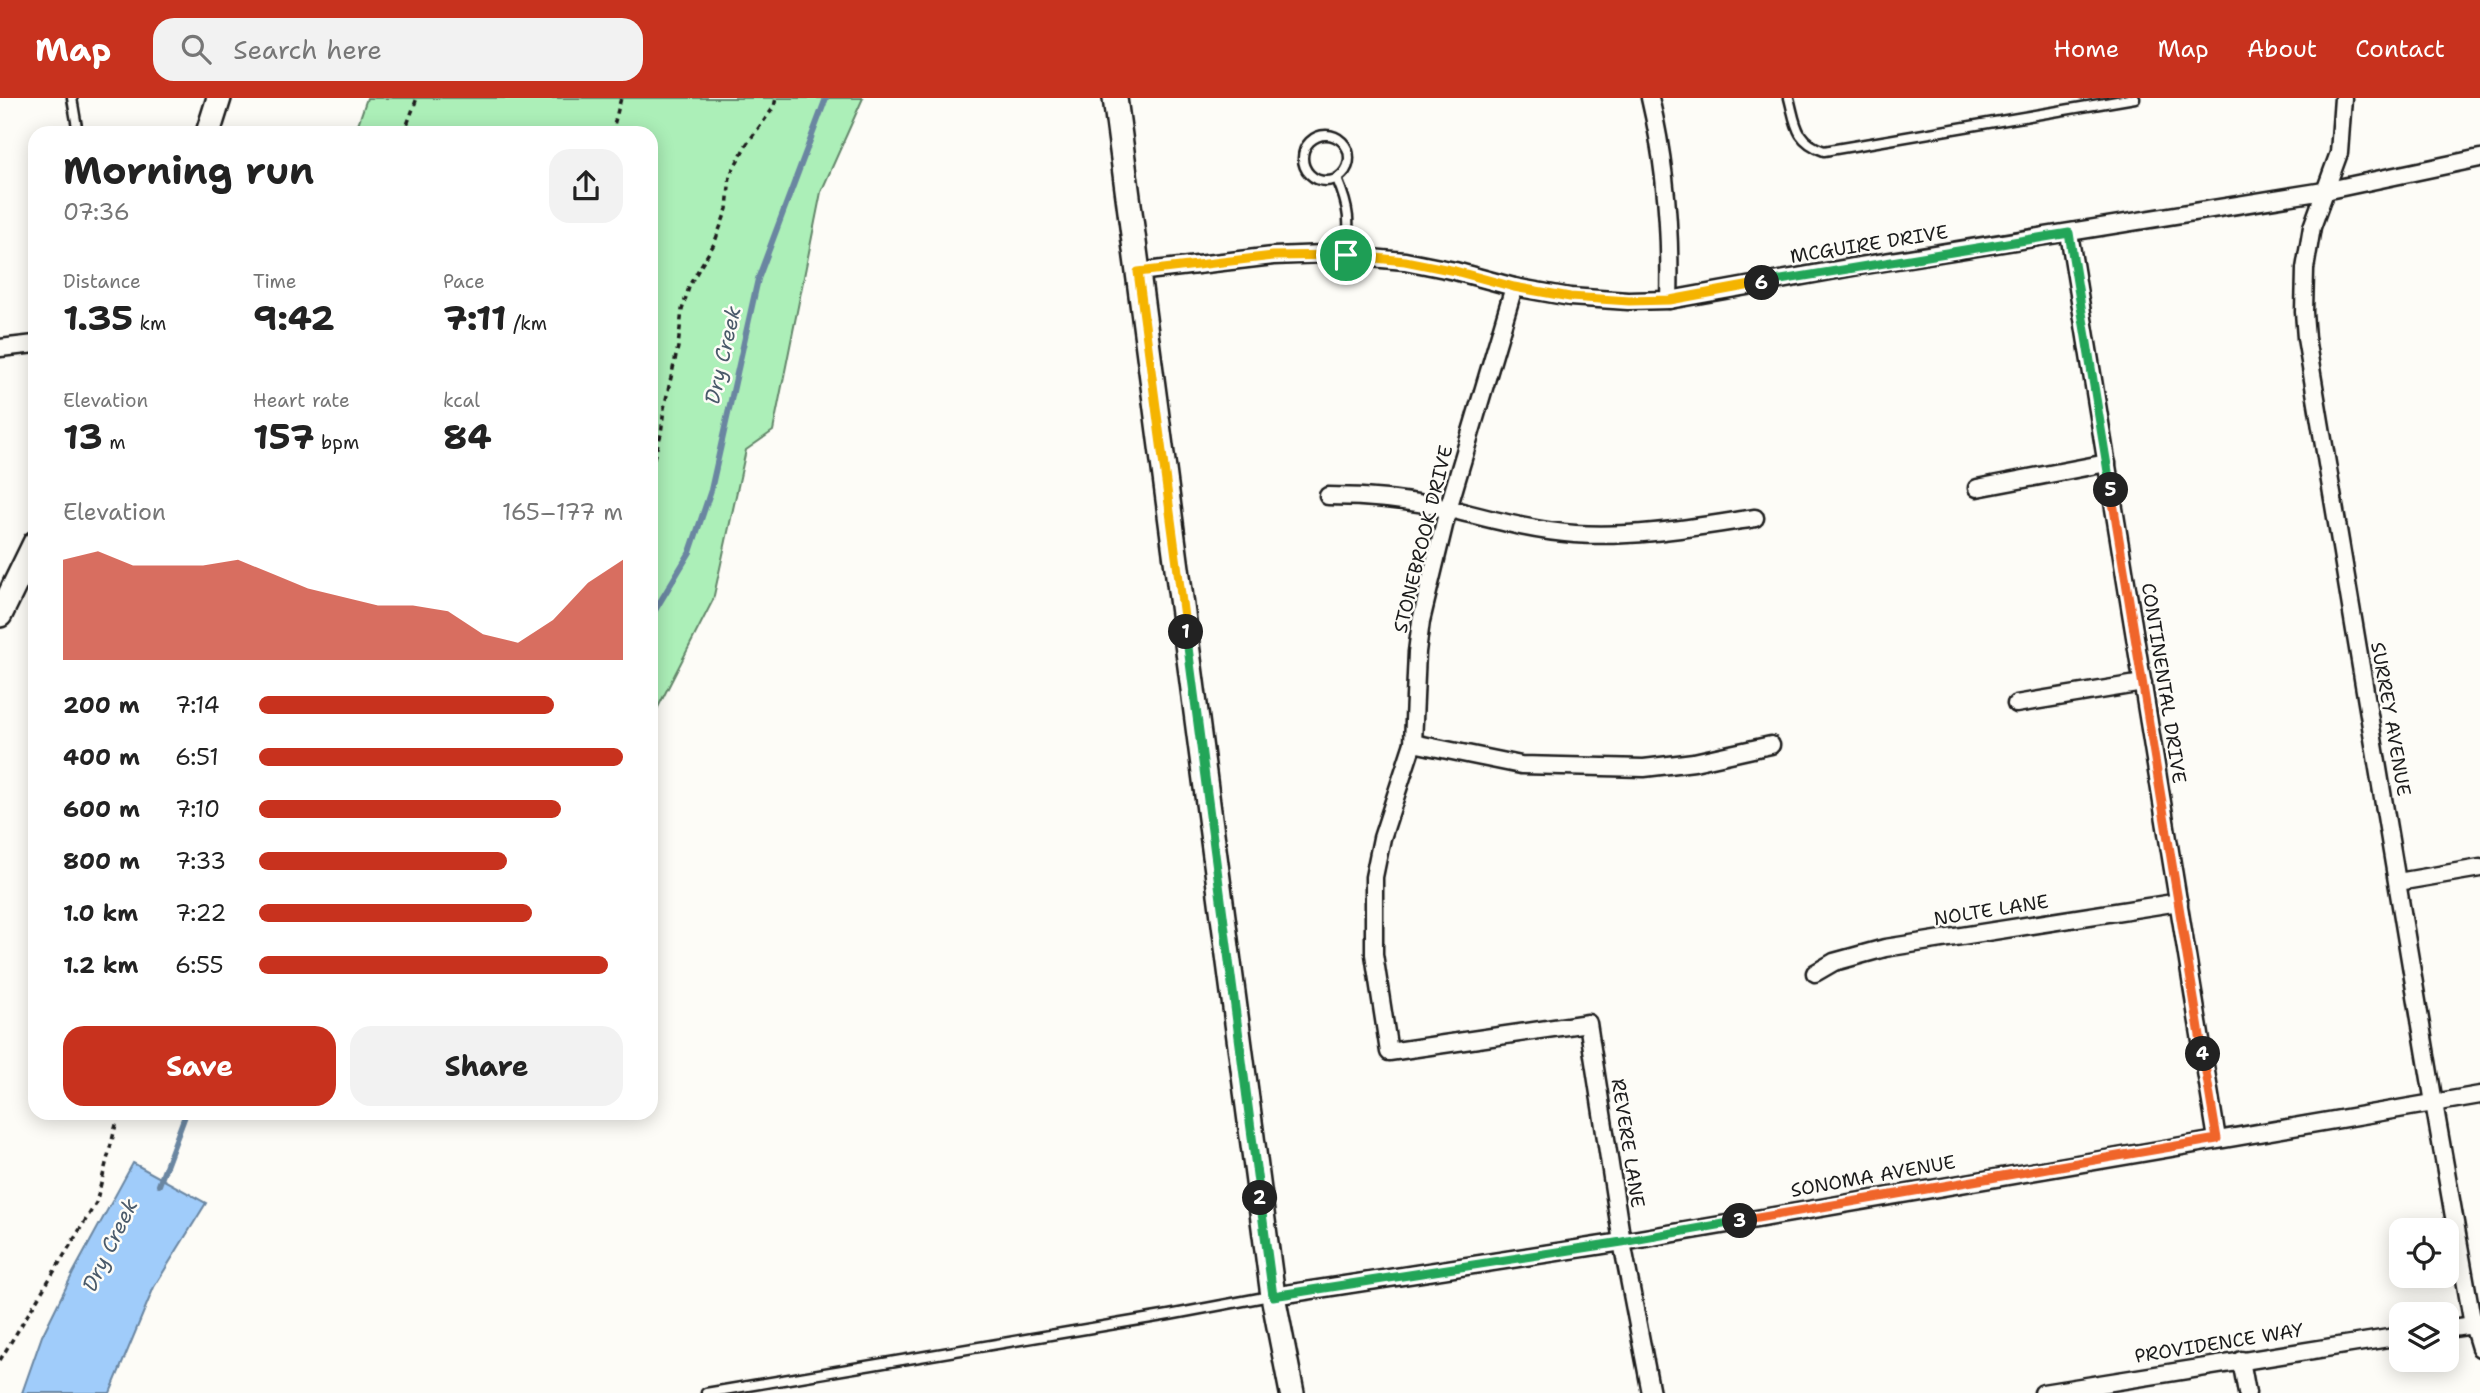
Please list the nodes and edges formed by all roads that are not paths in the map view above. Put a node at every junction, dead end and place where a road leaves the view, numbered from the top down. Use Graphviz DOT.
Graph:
graph roads {
  1 [pos="72,98"];
  2 [pos="219,98"];
  3 [pos="1115,98"];
  4 [pos="1650,98"];
  5 [pos="1789,98"];
  6 [pos="2135,98"];
  7 [pos="2343,98"];
  8 [pos="77,126"];
  9 [pos="210,126"];
  10 [pos="2480,158"];
  11 [pos="1337,179"];
  12 [pos="2324,191"];
  13 [pos="2069,233"];
  14 [pos="1346,255"];
  15 [pos="1138,272"];
  16 [pos="1514,287"];
  17 [pos="1670,300"];
  18 [pos="28,345"];
  19 [pos="0,348"];
  20 [pos="2107,463"];
  21 [pos="1977,488"];
  22 [pos="1328,496"];
  23 [pos="1448,509"];
  24 [pos="1755,518"];
  25 [pos="28,557"];
  26 [pos="0,615"];
  27 [pos="2143,683"];
  28 [pos="2017,704"];
  29 [pos="1413,743"];
  30 [pos="1771,745"];
  31 [pos="2480,868"];
  32 [pos="2398,882"];
  33 [pos="2179,902"];
  34 [pos="1815,973"];
  35 [pos="1588,1023"];
  36 [pos="2480,1095"];
  37 [pos="2434,1103"];
  38 [pos="2217,1139"];
  39 [pos="1622,1242"];
  40 [pos="1273,1296"];
  41 [pos="2473,1325"];
  42 [pos="2459,1327"];
  43 [pos="2389,1338"];
  44 [pos="2480,1348"];
  45 [pos="2241,1360"];
  46 [pos="706,1393"];
  47 [pos="1292,1393"];
  48 [pos="1651,1393"];
  49 [pos="2043,1393"];
  50 [pos="2247,1393"];
  1 -- 8 [label="lane"];
  2 -- 9 [label="main road"];
  3 -- 15 [label="main road"];
  4 -- 17 [label="street"];
  5 -- 6 [label="lane"];
  7 -- 12 [label="street, SURREY AVENUE"];
  10 -- 12 [label="street, MCGUIRE DRIVE"];
  11 -- 11 [label="lane"];
  11 -- 14 [label="lane"];
  12 -- 13 [label="street, MCGUIRE DRIVE"];
  12 -- 32 [label="street, SURREY AVENUE"];
  13 -- 17 [label="street, MCGUIRE DRIVE"];
  13 -- 20 [label="street, CONTINENTAL DRIVE"];
  14 -- 15 [label="street, MCGUIRE DRIVE"];
  14 -- 16 [label="street, MCGUIRE DRIVE"];
  15 -- 40 [label="main road"];
  16 -- 17 [label="street, MCGUIRE DRIVE"];
  16 -- 23 [label="street, STONEBROOK DRIVE"];
  18 -- 19 [label="street"];
  20 -- 21 [label="street"];
  20 -- 27 [label="street, CONTINENTAL DRIVE"];
  22 -- 23 [label="street"];
  23 -- 24 [label="street"];
  23 -- 29 [label="street, STONEBROOK DRIVE"];
  25 -- 26 [label="main road"];
  27 -- 28 [label="street"];
  27 -- 33 [label="street, CONTINENTAL DRIVE"];
  29 -- 30 [label="street"];
  29 -- 35 [label="street, STONEBROOK DRIVE"];
  31 -- 32 [label="street"];
  32 -- 37 [label="street, SURREY AVENUE"];
  33 -- 34 [label="street, NOLTE LANE"];
  33 -- 38 [label="street, CONTINENTAL DRIVE"];
  35 -- 39 [label="street, REVERE LANE"];
  36 -- 37 [label="street, SONOMA AVENUE"];
  37 -- 38 [label="street, SONOMA AVENUE"];
  37 -- 41 [label="street, SURREY AVENUE"];
  38 -- 39 [label="street, SONOMA AVENUE"];
  39 -- 40 [label="street, SONOMA AVENUE"];
  39 -- 48 [label="street, REVERE LANE"];
  40 -- 46 [label="lane"];
  40 -- 47 [label="main road"];
  41 -- 42 [label="street"];
  41 -- 44 [label="street, SURREY AVENUE"];
  43 -- 45 [label="street, PROVIDENCE WAY"];
  45 -- 49 [label="street, PROVIDENCE WAY"];
  45 -- 50 [label="street"];
}
